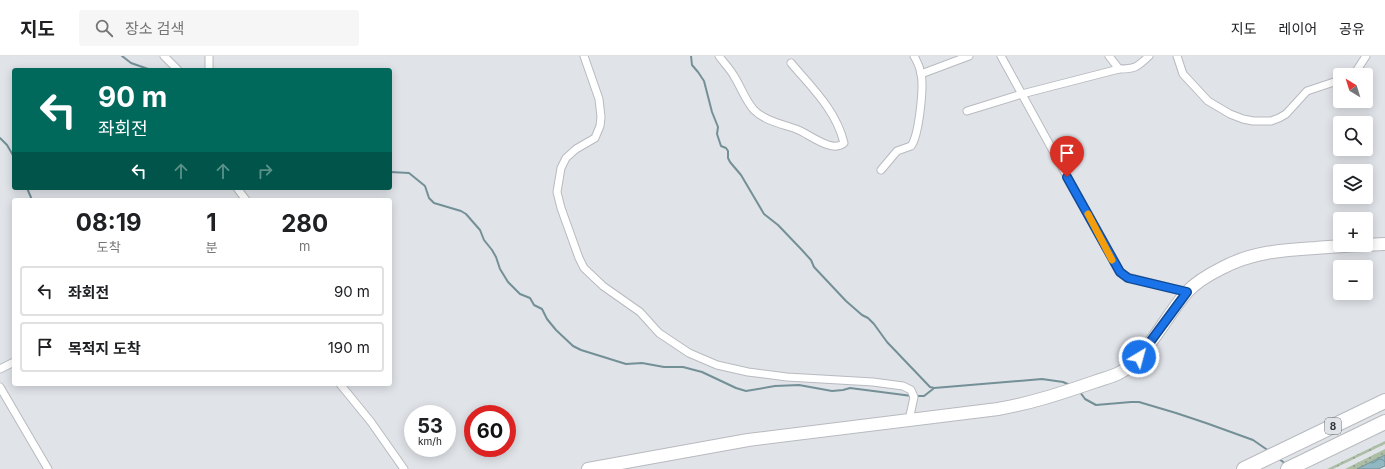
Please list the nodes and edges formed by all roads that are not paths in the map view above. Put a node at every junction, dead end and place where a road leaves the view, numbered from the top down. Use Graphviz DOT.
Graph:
graph roads {
  1 [pos="164,56"];
  2 [pos="209,56"];
  3 [pos="584,56"];
  4 [pos="719,56"];
  5 [pos="914,56"];
  6 [pos="969,56"];
  7 [pos="1001,56"];
  8 [pos="1109,56"];
  9 [pos="1149,56"];
  10 [pos="1177,56"];
  11 [pos="1366,56"];
  12 [pos="791,63"];
  13 [pos="176,68"];
  14 [pos="209,68"];
  15 [pos="1358,68"];
  16 [pos="1119,69"];
  17 [pos="921,74"];
  18 [pos="1333,82"];
  19 [pos="1022,94"];
  20 [pos="967,111"];
  21 [pos="881,170"];
  22 [pos="238,190"];
  23 [pos="244,198"];
  24 [pos="1385,244"];
  25 [pos="1187,292"];
  26 [pos="12,363"];
  27 [pos="0,369"];
  28 [pos="342,386"];
  29 [pos="0,387"];
  30 [pos="1385,401"];
  31 [pos="909,420"];
  32 [pos="1385,422"];
  33 [pos="1293,466"];
  34 [pos="48,469"];
  35 [pos="404,469"];
  36 [pos="588,469"];
  37 [pos="1244,469"];
  1 -- 13 [label="street"];
  2 -- 14 [label="street"];
  3 -- 31 [label="street"];
  4 -- 12 [label="street"];
  5 -- 17 [label="street"];
  6 -- 17 [label="street"];
  7 -- 19 [label="street"];
  8 -- 16 [label="street"];
  9 -- 16 [label="street"];
  10 -- 18 [label="street"];
  11 -- 15 [label="street"];
  16 -- 19 [label="street"];
  17 -- 21 [label="street"];
  19 -- 20 [label="street"];
  19 -- 25 [label="street"];
  22 -- 23 [label="street"];
  24 -- 25 [label="main road"];
  25 -- 31 [label="main road"];
  26 -- 27 [label="street"];
  28 -- 35 [label="street"];
  29 -- 34 [label="street"];
  30 -- 37 [label="highway, 8"];
  31 -- 36 [label="main road"];
  32 -- 33 [label="highway, 8"];
}
